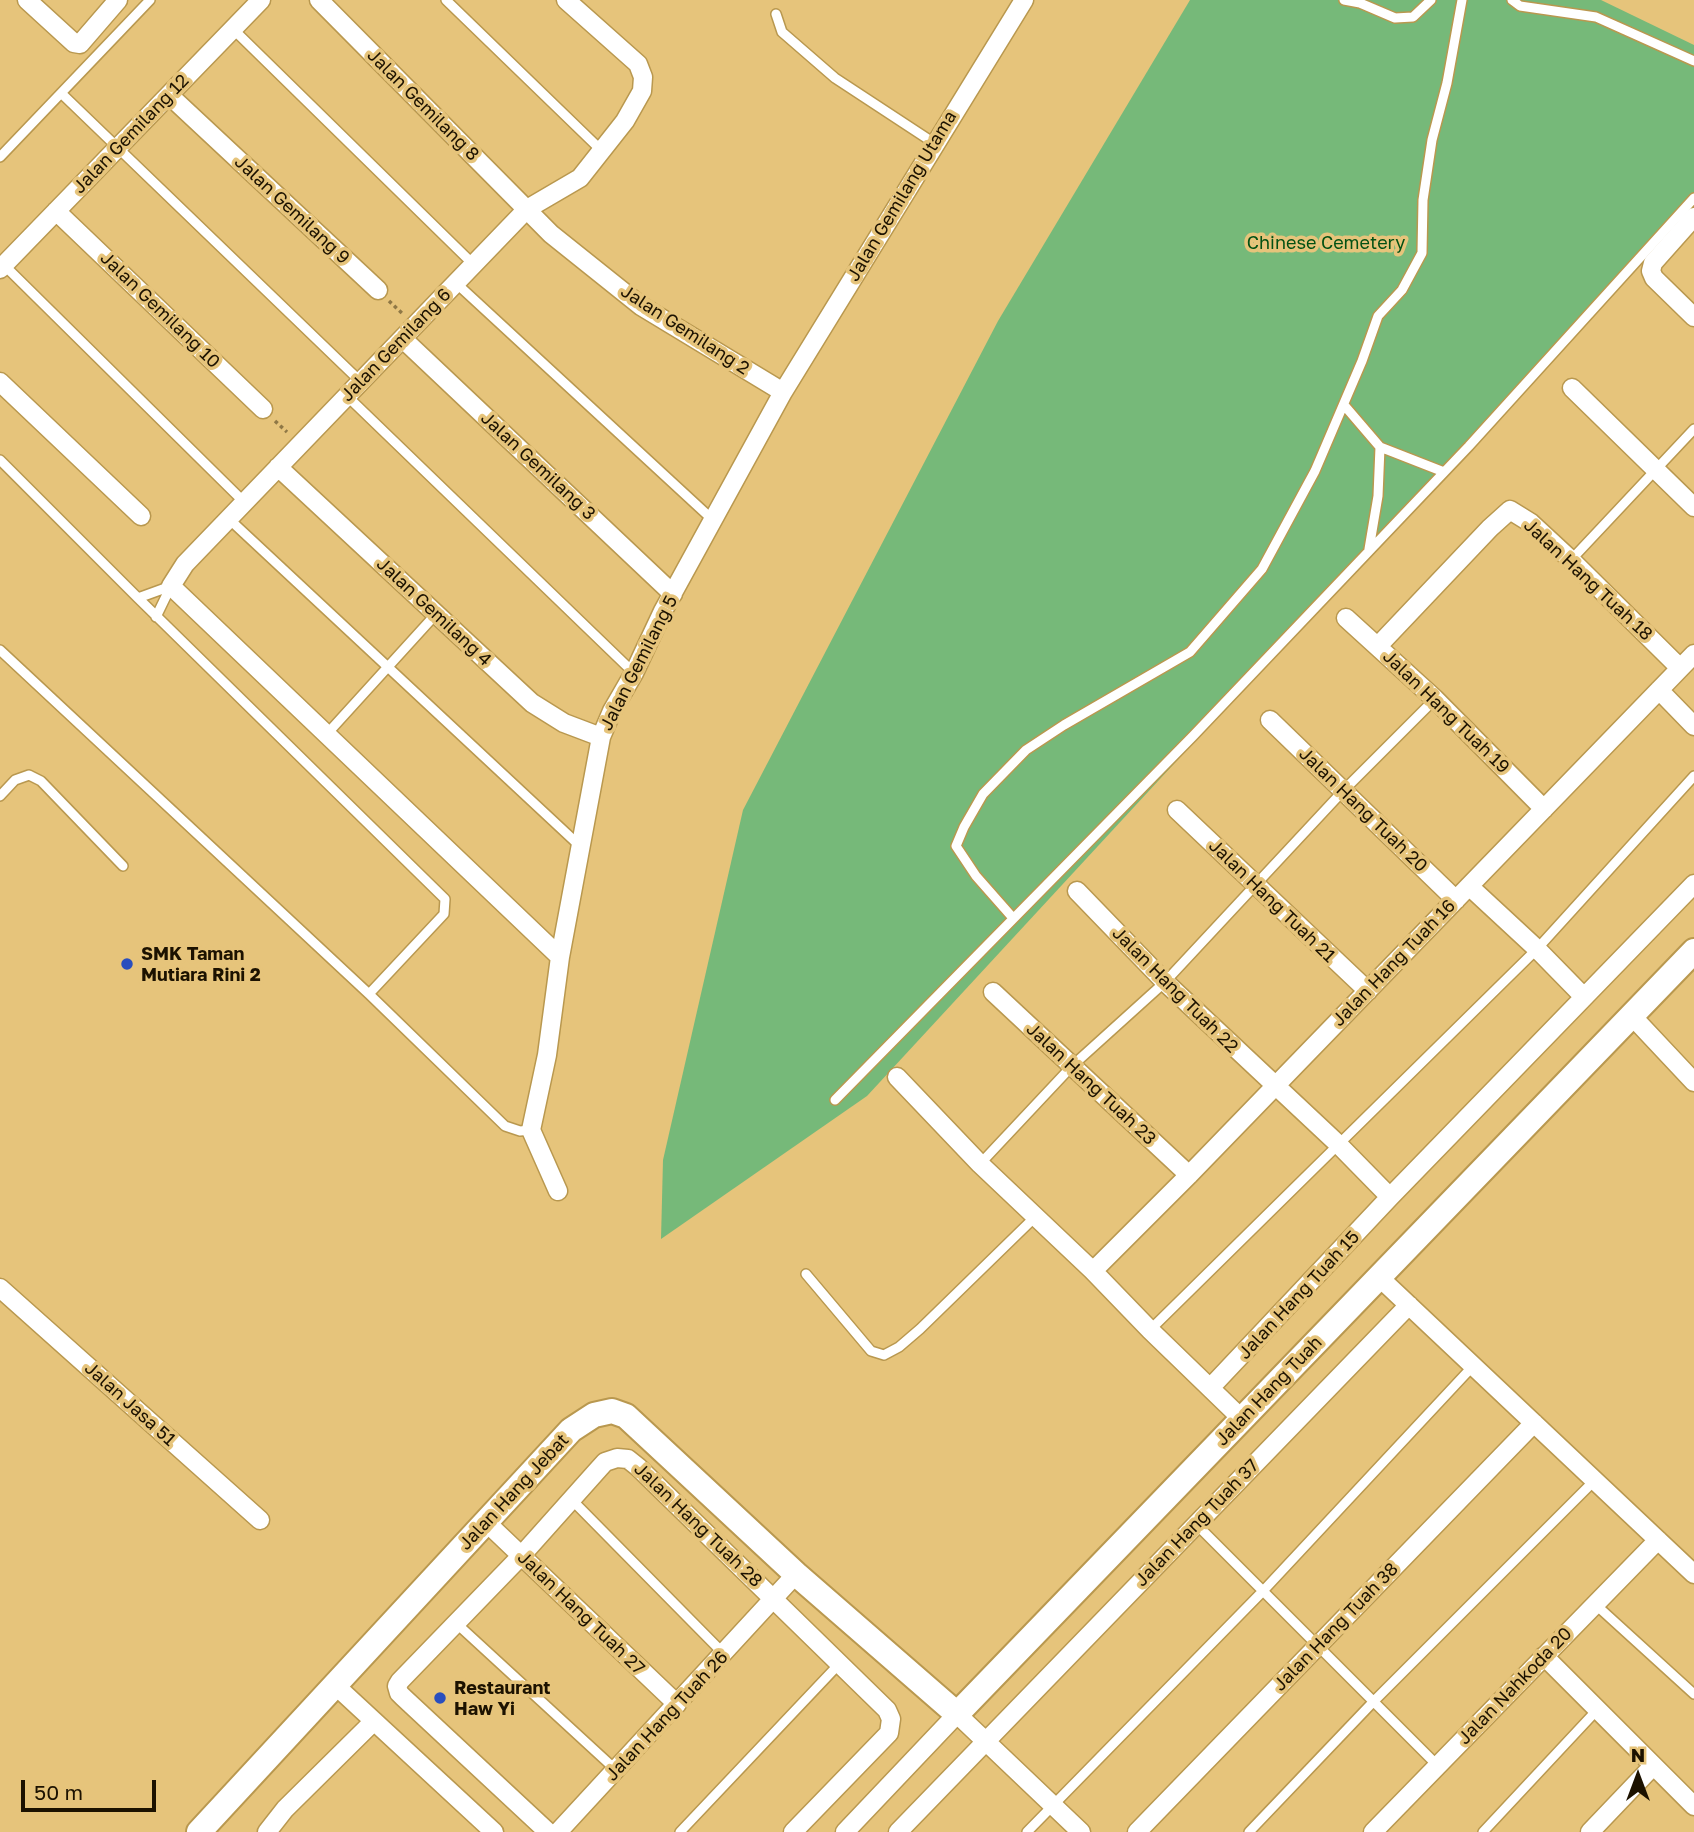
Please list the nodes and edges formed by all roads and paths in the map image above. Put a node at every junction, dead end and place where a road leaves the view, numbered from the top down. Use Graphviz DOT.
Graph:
graph roads {
  1 [pos="27,0"];
  2 [pos="118,0"];
  3 [pos="150,0"];
  4 [pos="261,0"];
  5 [pos="319,0"];
  6 [pos="446,0"];
  7 [pos="566,0"];
  8 [pos="1024,0"];
  9 [pos="1344,0"];
  10 [pos="1431,0"];
  11 [pos="1462,0"];
  12 [pos="1512,0"];
  13 [pos="776,14"];
  14 [pos="233,29"];
  15 [pos="1694,61"];
  16 [pos="61,93"];
  17 [pos="169,95"];
  18 [pos="934,143"];
  19 [pos="118,147"];
  20 [pos="602,151"];
  21 [pos="0,157"];
  22 [pos="1694,198"];
  23 [pos="527,209"];
  24 [pos="56,211"];
  25 [pos="1694,217"];
  26 [pos="474,265"];
  27 [pos="2,267"];
  28 [pos="456,283"];
  29 [pos="378,290"];
  30 [pos="1694,317"];
  31 [pos="415,325"];
  32 [pos="402,339"];
  33 [pos="0,382"];
  34 [pos="361,382"];
  35 [pos="1572,388"];
  36 [pos="783,392"];
  37 [pos="347,396"];
  38 [pos="1344,405"];
  39 [pos="263,409"];
  40 [pos="1694,429"];
  41 [pos="300,445"];
  42 [pos="1380,447"];
  43 [pos="0,460"];
  44 [pos="278,467"];
  45 [pos="1655,470"];
  46 [pos="1444,472"];
  47 [pos="245,503"];
  48 [pos="1694,507"];
  49 [pos="141,516"];
  50 [pos="229,519"];
  51 [pos="714,521"];
  52 [pos="1369,549"];
  53 [pos="1571,560"];
  54 [pos="171,586"];
  55 [pos="673,594"];
  56 [pos="138,598"];
  57 [pos="436,614"];
  58 [pos="156,617"];
  59 [pos="1346,618"];
  60 [pos="1378,646"];
  61 [pos="0,650"];
  62 [pos="1694,654"];
  63 [pos="389,668"];
  64 [pos="1680,668"];
  65 [pos="634,673"];
  66 [pos="1659,691"];
  67 [pos="1435,699"];
  68 [pos="1270,720"];
  69 [pos="1694,726"];
  70 [pos="326,735"];
  71 [pos="601,737"];
  72 [pos="1694,776"];
  73 [pos="1343,791"];
  74 [pos="0,796"];
  75 [pos="1544,809"];
  76 [pos="1177,810"];
  77 [pos="582,847"];
  78 [pos="123,866"];
  79 [pos="1255,884"];
  80 [pos="1694,884"];
  81 [pos="1469,886"];
  82 [pos="1077,891"];
  83 [pos="1455,900"];
  84 [pos="1013,918"];
  85 [pos="1537,949"];
  86 [pos="560,957"];
  87 [pos="1688,962"];
  88 [pos="1164,982"];
  89 [pos="1368,991"];
  90 [pos="993,992"];
  91 [pos="369,994"];
  92 [pos="1584,997"];
  93 [pos="1632,1016"];
  94 [pos="1072,1066"];
  95 [pos="897,1077"];
  96 [pos="1694,1082"];
  97 [pos="1275,1087"];
  98 [pos="835,1100"];
  99 [pos="531,1130"];
  100 [pos="1338,1144"];
  101 [pos="980,1164"];
  102 [pos="1189,1175"];
  103 [pos="558,1191"];
  104 [pos="1390,1197"];
  105 [pos="1035,1217"];
  106 [pos="1093,1270"];
  107 [pos="806,1274"];
  108 [pos="1380,1278"];
  109 [pos="0,1288"];
  110 [pos="1409,1305"];
  111 [pos="1150,1330"];
  112 [pos="1473,1366"];
  113 [pos="1212,1387"];
  114 [pos="1242,1419"];
  115 [pos="1534,1423"];
  116 [pos="1595,1480"];
  117 [pos="571,1499"];
  118 [pos="260,1520"];
  119 [pos="486,1522"];
  120 [pos="1196,1524"];
  121 [pos="1658,1540"];
  122 [pos="520,1556"];
  123 [pos="796,1574"];
  124 [pos="1694,1574"];
  125 [pos="1263,1591"];
  126 [pos="775,1600"];
  127 [pos="1595,1604"];
  128 [pos="454,1622"];
  129 [pos="1318,1646"];
  130 [pos="724,1654"];
  131 [pos="1544,1656"];
  132 [pos="840,1663"];
  133 [pos="335,1685"];
  134 [pos="1694,1695"];
  135 [pos="1374,1702"];
  136 [pos="677,1704"];
  137 [pos="1597,1710"];
  138 [pos="957,1714"];
  139 [pos="374,1721"];
  140 [pos="985,1741"];
  141 [pos="1437,1765"];
  142 [pos="1653,1766"];
  143 [pos="616,1770"];
  144 [pos="1053,1805"];
  145 [pos="1694,1806"];
  146 [pos="199,1832"];
  147 [pos="267,1832"];
  148 [pos="494,1832"];
  149 [pos="548,1832"];
  150 [pos="558,1832"];
  151 [pos="680,1832"];
  152 [pos="793,1832"];
  153 [pos="845,1832"];
  154 [pos="898,1832"];
  155 [pos="1027,1832"];
  156 [pos="1081,1832"];
  157 [pos="1137,1832"];
  158 [pos="1249,1832"];
  159 [pos="1373,1832"];
  160 [pos="1483,1832"];
  161 [pos="1590,1832"];
  1 -- 2 [label="street"];
  3 -- 16 [label="lane"];
  4 -- 14 [label="street, Jalan Gemilang 12"];
  5 -- 23 [label="street, Jalan Gemilang 8"];
  6 -- 20 [label="lane"];
  7 -- 20 [label="street, Jalan Gemilang 6"];
  8 -- 18 [label="street, Jalan Gemilang Utama"];
  9 -- 10 [label="lane"];
  11 -- 38 [label="lane"];
  12 -- 15 [label="lane"];
  13 -- 18 [label="lane"];
  14 -- 17 [label="street, Jalan Gemilang 12"];
  14 -- 26 [label="lane"];
  16 -- 19 [label="lane"];
  16 -- 21 [label="lane"];
  17 -- 19 [label="street, Jalan Gemilang 12"];
  17 -- 29 [label="street, Jalan Gemilang 9"];
  18 -- 36 [label="street, Jalan Gemilang Utama"];
  19 -- 24 [label="street, Jalan Gemilang 12"];
  19 -- 34 [label="lane"];
  20 -- 23 [label="street, Jalan Gemilang 6"];
  22 -- 46 [label="lane"];
  23 -- 26 [label="street, Jalan Gemilang 6"];
  23 -- 36 [label="street, Jalan Gemilang 2"];
  24 -- 27 [label="street, Jalan Gemilang 12"];
  24 -- 39 [label="street, Jalan Gemilang 10"];
  25 -- 30 [label="street"];
  26 -- 28 [label="street, Jalan Gemilang 6"];
  27 -- 47 [label="lane"];
  28 -- 31 [label="street, Jalan Gemilang 6"];
  28 -- 51 [label="lane"];
  29 -- 31 [label="path"];
  31 -- 32 [label="street, Jalan Gemilang 6"];
  32 -- 34 [label="street, Jalan Gemilang 6"];
  32 -- 55 [label="street, Jalan Gemilang 3"];
  33 -- 49 [label="street"];
  34 -- 37 [label="street, Jalan Gemilang 6"];
  35 -- 45 [label="street"];
  36 -- 51 [label="street, Jalan Gemilang 5"];
  37 -- 41 [label="street, Jalan Gemilang 6"];
  37 -- 65 [label="lane"];
  38 -- 42 [label="lane"];
  38 -- 84 [label="lane"];
  39 -- 41 [label="path"];
  40 -- 45 [label="lane"];
  41 -- 44 [label="street, Jalan Gemilang 6"];
  42 -- 46 [label="lane"];
  42 -- 52 [label="lane"];
  43 -- 56 [label="lane"];
  44 -- 47 [label="street, Jalan Gemilang 6"];
  44 -- 57 [label="street, Jalan Gemilang 4"];
  45 -- 48 [label="street"];
  45 -- 53 [label="lane"];
  46 -- 52 [label="lane"];
  47 -- 50 [label="street, Jalan Gemilang 6"];
  50 -- 54 [label="street, Jalan Gemilang 6"];
  50 -- 63 [label="lane"];
  51 -- 55 [label="street, Jalan Gemilang 5"];
  52 -- 84 [label="lane"];
  53 -- 60 [label="street, Jalan Hang Tuah 18"];
  53 -- 64 [label="street, Jalan Hang Tuah 18"];
  54 -- 56 [label="lane"];
  54 -- 58 [label="lane"];
  54 -- 70 [label="street"];
  55 -- 65 [label="street, Jalan Gemilang 5"];
  56 -- 58 [label="lane"];
  57 -- 63 [label="lane"];
  57 -- 71 [label="street, Jalan Gemilang 4"];
  58 -- 91 [label="lane"];
  59 -- 60 [label="street, Jalan Hang Tuah 19"];
  60 -- 67 [label="street, Jalan Hang Tuah 19"];
  61 -- 91 [label="lane"];
  62 -- 64 [label="street, Jalan Hang Tuah 16"];
  63 -- 70 [label="lane"];
  63 -- 77 [label="lane"];
  64 -- 66 [label="street, Jalan Hang Tuah 16"];
  65 -- 71 [label="street, Jalan Gemilang 5"];
  66 -- 69 [label="street"];
  66 -- 75 [label="street, Jalan Hang Tuah 16"];
  67 -- 73 [label="lane"];
  67 -- 75 [label="street, Jalan Hang Tuah 19"];
  68 -- 73 [label="street, Jalan Hang Tuah 20"];
  70 -- 86 [label="street"];
  71 -- 77 [label="street, Jalan Gemilang 5"];
  72 -- 85 [label="lane"];
  73 -- 79 [label="lane"];
  73 -- 83 [label="street, Jalan Hang Tuah 20"];
  74 -- 78 [label="lane"];
  75 -- 81 [label="street, Jalan Hang Tuah 16"];
  76 -- 79 [label="street, Jalan Hang Tuah 21"];
  77 -- 86 [label="street, Jalan Gemilang 5"];
  79 -- 88 [label="lane"];
  79 -- 89 [label="street, Jalan Hang Tuah 21"];
  80 -- 92 [label="street, Jalan Hang Tuah 15"];
  81 -- 83 [label="street, Jalan Hang Tuah 16"];
  81 -- 85 [label="street"];
  82 -- 88 [label="street, Jalan Hang Tuah 22"];
  83 -- 89 [label="street, Jalan Hang Tuah 16"];
  84 -- 98 [label="lane"];
  85 -- 92 [label="street"];
  85 -- 100 [label="lane"];
  86 -- 99 [label="street, Jalan Gemilang 5"];
  87 -- 93 [label="street, Jalan Hang Tuah"];
  88 -- 94 [label="lane"];
  88 -- 97 [label="street, Jalan Hang Tuah 22"];
  89 -- 97 [label="street, Jalan Hang Tuah 16"];
  90 -- 94 [label="street, Jalan Hang Tuah 23"];
  91 -- 99 [label="lane"];
  92 -- 104 [label="street, Jalan Hang Tuah 15"];
  93 -- 96 [label="street"];
  93 -- 108 [label="street, Jalan Hang Tuah"];
  94 -- 101 [label="lane"];
  94 -- 102 [label="street, Jalan Hang Tuah 23"];
  95 -- 101 [label="street"];
  97 -- 100 [label="street, Jalan Hang Tuah 22"];
  97 -- 102 [label="street, Jalan Hang Tuah 16"];
  99 -- 103 [label="street"];
  100 -- 104 [label="street, Jalan Hang Tuah 22"];
  100 -- 111 [label="lane"];
  101 -- 105 [label="street"];
  102 -- 106 [label="street, Jalan Hang Tuah 16"];
  104 -- 113 [label="street, Jalan Hang Tuah 15"];
  105 -- 106 [label="street"];
  105 -- 107 [label="lane"];
  106 -- 111 [label="street"];
  108 -- 110 [label="street"];
  108 -- 114 [label="street, Jalan Hang Tuah"];
  109 -- 118 [label="street, Jalan Jasa 51"];
  110 -- 112 [label="street"];
  110 -- 120 [label="street, Jalan Hang Tuah 37"];
  111 -- 113 [label="street"];
  112 -- 115 [label="street"];
  112 -- 125 [label="lane"];
  113 -- 114 [label="street"];
  114 -- 138 [label="street, Jalan Hang Tuah"];
  115 -- 116 [label="street"];
  115 -- 129 [label="street, Jalan Hang Tuah 38"];
  116 -- 121 [label="street"];
  116 -- 135 [label="lane"];
  117 -- 122 [label="street, Jalan Hang Tuah 28"];
  117 -- 126 [label="street, Jalan Hang Tuah 28"];
  117 -- 130 [label="lane"];
  119 -- 122 [label="street, Jalan Hang Tuah 27"];
  119 -- 123 [label="street, Jalan Hang Jebat"];
  119 -- 133 [label="street, Jalan Hang Jebat"];
  120 -- 125 [label="lane"];
  120 -- 140 [label="street, Jalan Hang Tuah 37"];
  121 -- 124 [label="street"];
  121 -- 127 [label="street, Jalan Nahkoda 20"];
  122 -- 128 [label="street, Jalan Hang Tuah 28"];
  122 -- 136 [label="street, Jalan Hang Tuah 27"];
  123 -- 126 [label="street, Jalan Hang Tuah 26"];
  123 -- 138 [label="street, Jalan Hang Jebat"];
  125 -- 129 [label="lane"];
  125 -- 144 [label="lane"];
  126 -- 130 [label="street, Jalan Hang Tuah 26"];
  126 -- 132 [label="street, Jalan Hang Tuah 28"];
  127 -- 131 [label="street, Jalan Nahkoda 20"];
  127 -- 134 [label="lane"];
  128 -- 143 [label="lane"];
  128 -- 149 [label="street, Jalan Hang Tuah 28"];
  129 -- 135 [label="lane"];
  129 -- 157 [label="street, Jalan Hang Tuah 38"];
  130 -- 136 [label="street, Jalan Hang Tuah 26"];
  131 -- 137 [label="street"];
  131 -- 141 [label="street, Jalan Nahkoda 20"];
  132 -- 151 [label="lane"];
  132 -- 152 [label="street, Jalan Hang Tuah 28"];
  133 -- 139 [label="street"];
  133 -- 146 [label="street, Jalan Hang Jebat"];
  135 -- 141 [label="lane"];
  135 -- 158 [label="lane"];
  136 -- 143 [label="street, Jalan Hang Tuah 26"];
  137 -- 142 [label="street"];
  137 -- 160 [label="lane"];
  138 -- 140 [label="street"];
  138 -- 153 [label="street, Jalan Hang Tuah"];
  139 -- 147 [label="street"];
  139 -- 148 [label="street"];
  140 -- 144 [label="street"];
  140 -- 154 [label="street, Jalan Hang Tuah 37"];
  141 -- 159 [label="street, Jalan Nahkoda 20"];
  142 -- 145 [label="street"];
  142 -- 161 [label="street"];
  143 -- 150 [label="street, Jalan Hang Tuah 26"];
  144 -- 155 [label="lane"];
  144 -- 156 [label="street"];
}
